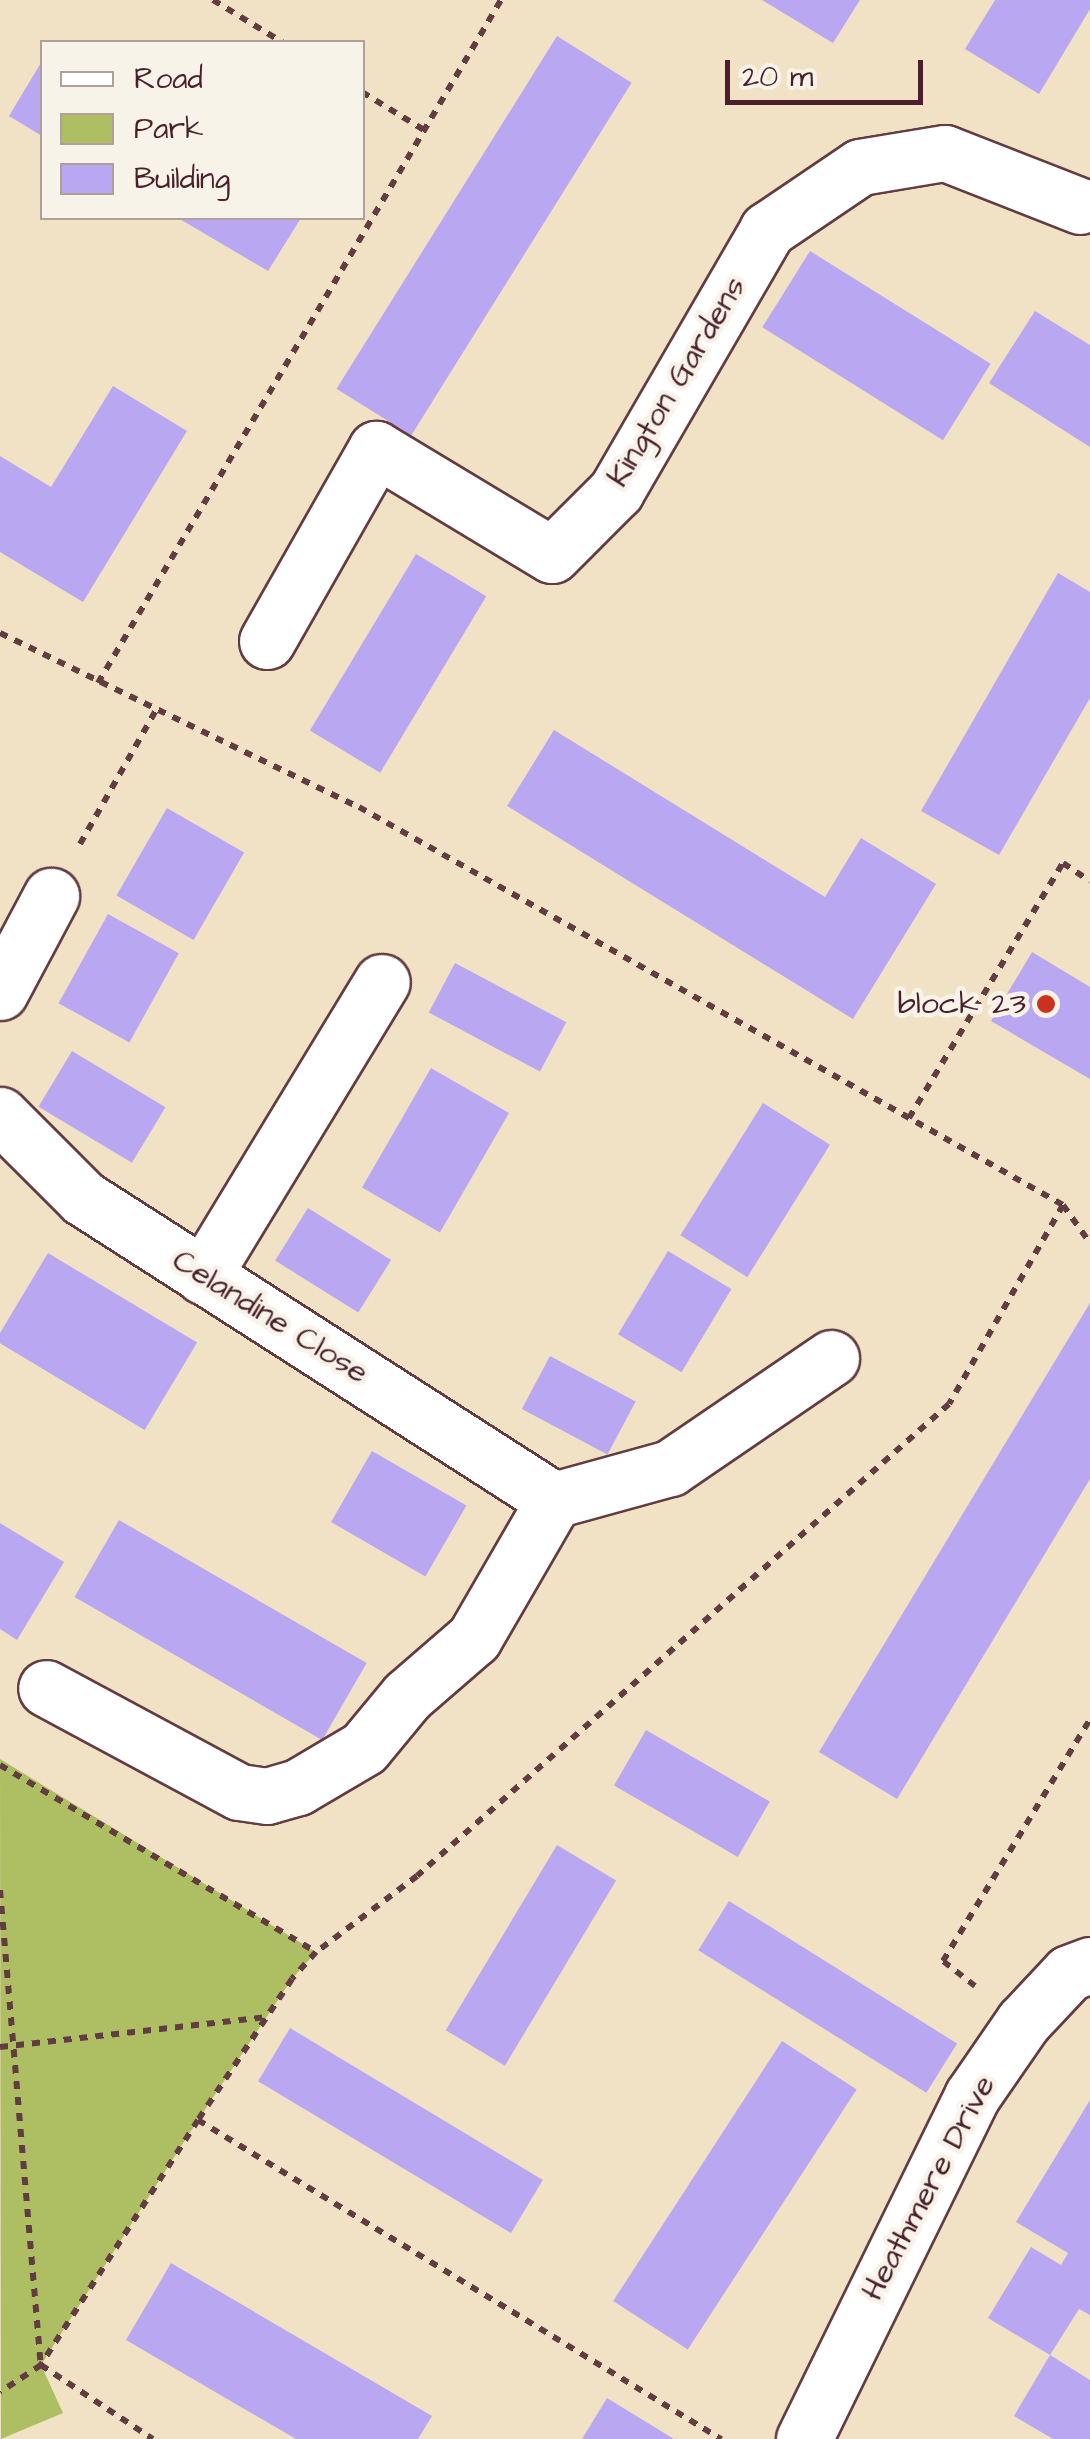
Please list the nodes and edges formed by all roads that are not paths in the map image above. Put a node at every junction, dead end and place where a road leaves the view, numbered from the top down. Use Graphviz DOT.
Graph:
graph roads {
  1 [pos="1087,203"];
  2 [pos="267,642"];
  3 [pos="51,896"];
  4 [pos="382,982"];
  5 [pos="0,992"];
  6 [pos="0,1116"];
  7 [pos="203,1276"];
  8 [pos="831,1358"];
  9 [pos="554,1500"];
  10 [pos="46,1688"];
  11 [pos="1090,1965"];
  12 [pos="804,2439"];
  1 -- 2 [label="street, Kington Gardens"];
  3 -- 5 [label="street"];
  4 -- 7 [label="street"];
  6 -- 7 [label="street, Celandine Close"];
  7 -- 9 [label="street, Celandine Close"];
  8 -- 9 [label="street"];
  9 -- 10 [label="street"];
  11 -- 12 [label="street, Heathmere Drive"];
}
